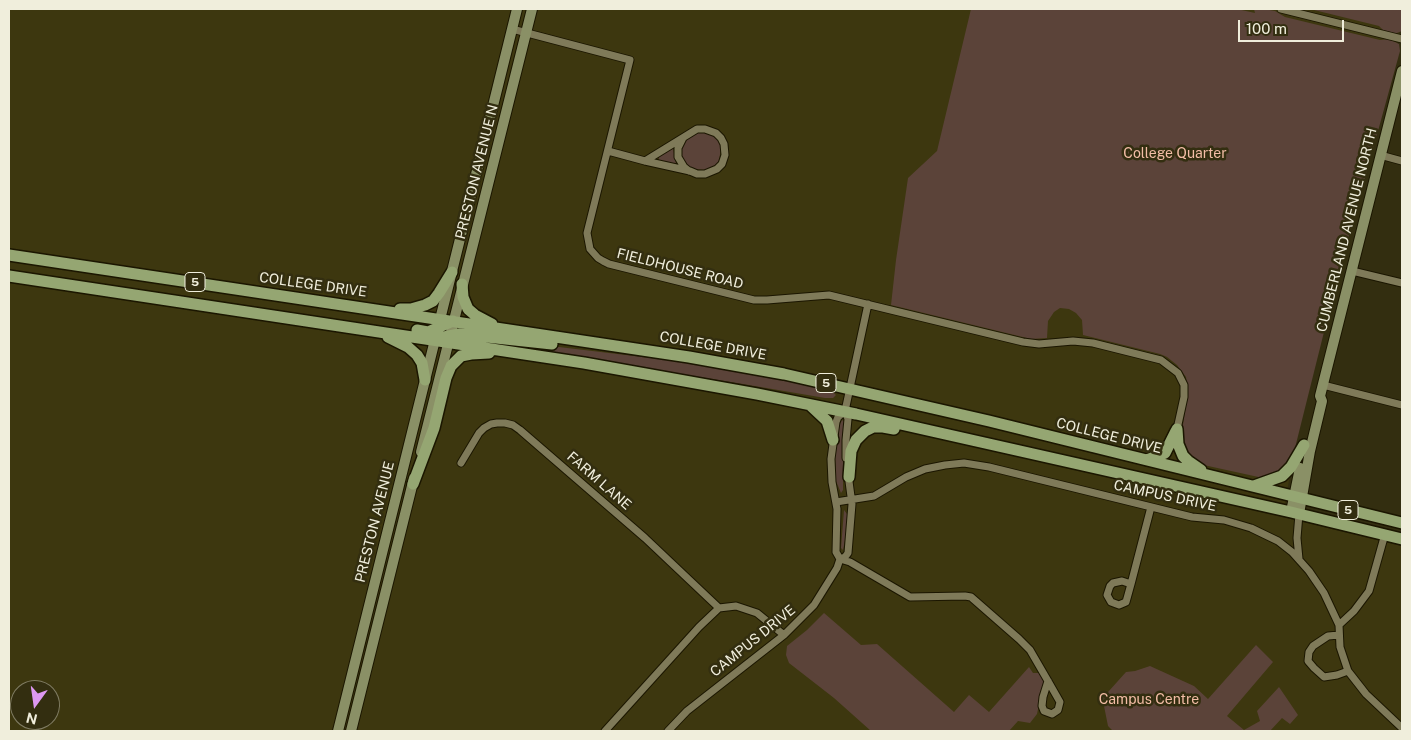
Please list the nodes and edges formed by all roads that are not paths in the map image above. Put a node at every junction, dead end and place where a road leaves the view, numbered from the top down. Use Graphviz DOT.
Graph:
graph roads {
  1 [pos="517,9"];
  2 [pos="532,9"];
  3 [pos="1281,9"];
  4 [pos="512,30"];
  5 [pos="526,32"];
  6 [pos="1402,39"];
  7 [pos="1402,71"];
  8 [pos="684,136"];
  9 [pos="608,151"];
  10 [pos="1380,155"];
  11 [pos="645,161"];
  12 [pos="1402,161"];
  13 [pos="690,172"];
  14 [pos="9,254"];
  15 [pos="1352,271"];
  16 [pos="452,272"];
  17 [pos="9,276"];
  18 [pos="1402,283"];
  19 [pos="462,284"];
  20 [pos="868,304"];
  21 [pos="381,310"];
  22 [pos="453,321"];
  23 [pos="317,323"];
  24 [pos="438,329"];
  25 [pos="502,329"];
  26 [pos="375,331"];
  27 [pos="448,338"];
  28 [pos="507,351"];
  29 [pos="719,362"];
  30 [pos="425,380"];
  31 [pos="1323,385"];
  32 [pos="850,388"];
  33 [pos="1320,396"];
  34 [pos="807,404"];
  35 [pos="1402,405"];
  36 [pos="845,411"];
  37 [pos="1177,430"];
  38 [pos="932,431"];
  39 [pos="833,440"];
  40 [pos="1304,445"];
  41 [pos="1146,460"];
  42 [pos="461,463"];
  43 [pos="1206,475"];
  44 [pos="849,477"];
  45 [pos="413,484"];
  46 [pos="1252,486"];
  47 [pos="1298,497"];
  48 [pos="852,501"];
  49 [pos="836,502"];
  50 [pos="1151,507"];
  51 [pos="1295,513"];
  52 [pos="1402,523"];
  53 [pos="1385,534"];
  54 [pos="1402,534"];
  55 [pos="1402,539"];
  56 [pos="840,559"];
  57 [pos="1299,559"];
  58 [pos="1131,584"];
  59 [pos="719,608"];
  60 [pos="1339,625"];
  61 [pos="784,635"];
  62 [pos="1338,635"];
  63 [pos="1348,671"];
  64 [pos="1048,681"];
  65 [pos="1402,728"];
  66 [pos="338,731"];
  67 [pos="351,731"];
  68 [pos="605,731"];
  69 [pos="668,731"];
  1 -- 4 [label="main road, PRESTON AVENUE N"];
  2 -- 5 [label="main road, PRESTON AVENUE N"];
  3 -- 6 [label="street"];
  4 -- 5 [label="street, FIELDHOUSE ROAD"];
  4 -- 16 [label="main road, PRESTON AVENUE N"];
  5 -- 9 [label="street, FIELDHOUSE ROAD"];
  5 -- 19 [label="main road, PRESTON AVENUE N"];
  7 -- 10 [label="main road, CUMBERLAND AVENUE NORTH"];
  8 -- 11 [label="street"];
  8 -- 13 [label="street"];
  8 -- 13 [label="street"];
  9 -- 11 [label="street"];
  9 -- 20 [label="street, FIELDHOUSE ROAD"];
  10 -- 12 [label="street"];
  10 -- 15 [label="main road, CUMBERLAND AVENUE NORTH"];
  11 -- 13 [label="street"];
  14 -- 21 [label="main road, COLLEGE DRIVE / 5"];
  15 -- 18 [label="street"];
  15 -- 31 [label="main road, CUMBERLAND AVENUE NORTH"];
  16 -- 21 [label="main road"];
  16 -- 24 [label="main road, PRESTON AVENUE N"];
  17 -- 23 [label="main road, 5"];
  19 -- 22 [label="main road, PRESTON AVENUE N"];
  19 -- 25 [label="main road"];
  20 -- 32 [label="street, CAMPUS DRIVE"];
  20 -- 37 [label="street, FIELDHOUSE ROAD"];
  21 -- 24 [label="main road, COLLEGE DRIVE / 5"];
  22 -- 24 [label="main road"];
  22 -- 25 [label="main road, COLLEGE DRIVE / 5"];
  22 -- 27 [label="main road, PRESTON AVENUE N"];
  23 -- 24 [label="main road"];
  23 -- 26 [label="main road, 5"];
  24 -- 26 [label="main road, 5"];
  24 -- 27 [label="main road"];
  24 -- 30 [label="main road, PRESTON AVENUE"];
  25 -- 29 [label="main road, COLLEGE DRIVE / 5"];
  26 -- 30 [label="main road"];
  27 -- 28 [label="main road, 5"];
  27 -- 29 [label="main road"];
  27 -- 45 [label="main road, PRESTON AVENUE"];
  28 -- 34 [label="main road, 5"];
  28 -- 45 [label="main road"];
  29 -- 32 [label="main road, COLLEGE DRIVE / 5"];
  30 -- 66 [label="main road, PRESTON AVENUE"];
  31 -- 33 [label="main road, CUMBERLAND AVENUE NORTH"];
  31 -- 35 [label="street"];
  32 -- 36 [label="street, CAMPUS DRIVE"];
  32 -- 41 [label="main road, COLLEGE DRIVE / 5"];
  33 -- 40 [label="main road, CUMBERLAND AVENUE NORTH"];
  33 -- 47 [label="main road, CUMBERLAND AVENUE NORTH"];
  34 -- 36 [label="main road, 5"];
  34 -- 39 [label="main road"];
  36 -- 38 [label="main road, 5"];
  36 -- 39 [label="street, CAMPUS DRIVE"];
  36 -- 44 [label="street, CAMPUS DRIVE"];
  37 -- 41 [label="main road"];
  37 -- 43 [label="main road"];
  38 -- 44 [label="main road"];
  38 -- 51 [label="main road, 5"];
  39 -- 49 [label="street, CAMPUS DRIVE"];
  40 -- 46 [label="main road"];
  40 -- 47 [label="main road, CUMBERLAND AVENUE NORTH"];
  41 -- 43 [label="main road, COLLEGE DRIVE / 5"];
  42 -- 59 [label="street, FARM LANE"];
  43 -- 46 [label="main road, COLLEGE DRIVE / 5"];
  44 -- 48 [label="street, CAMPUS DRIVE"];
  45 -- 67 [label="main road, PRESTON AVENUE"];
  46 -- 47 [label="main road, COLLEGE DRIVE / 5"];
  47 -- 51 [label="main road"];
  47 -- 52 [label="main road, COLLEGE DRIVE / 5"];
  48 -- 49 [label="street, CAMPUS DRIVE"];
  48 -- 50 [label="street, CAMPUS DRIVE"];
  48 -- 56 [label="street, CAMPUS DRIVE"];
  49 -- 56 [label="street, CAMPUS DRIVE"];
  50 -- 57 [label="street, CAMPUS DRIVE"];
  50 -- 58 [label="street"];
  51 -- 53 [label="main road, 5"];
  51 -- 57 [label="street"];
  53 -- 54 [label="main road"];
  53 -- 55 [label="main road, 5"];
  53 -- 60 [label="street"];
  56 -- 61 [label="street, CAMPUS DRIVE"];
  56 -- 64 [label="street"];
  57 -- 60 [label="street, CAMPUS DRIVE"];
  59 -- 61 [label="street"];
  59 -- 68 [label="street"];
  60 -- 62 [label="street"];
  61 -- 69 [label="street, CAMPUS DRIVE"];
  62 -- 63 [label="street"];
  62 -- 63 [label="street"];
  63 -- 65 [label="street"];
  64 -- 64 [label="street"];
}
